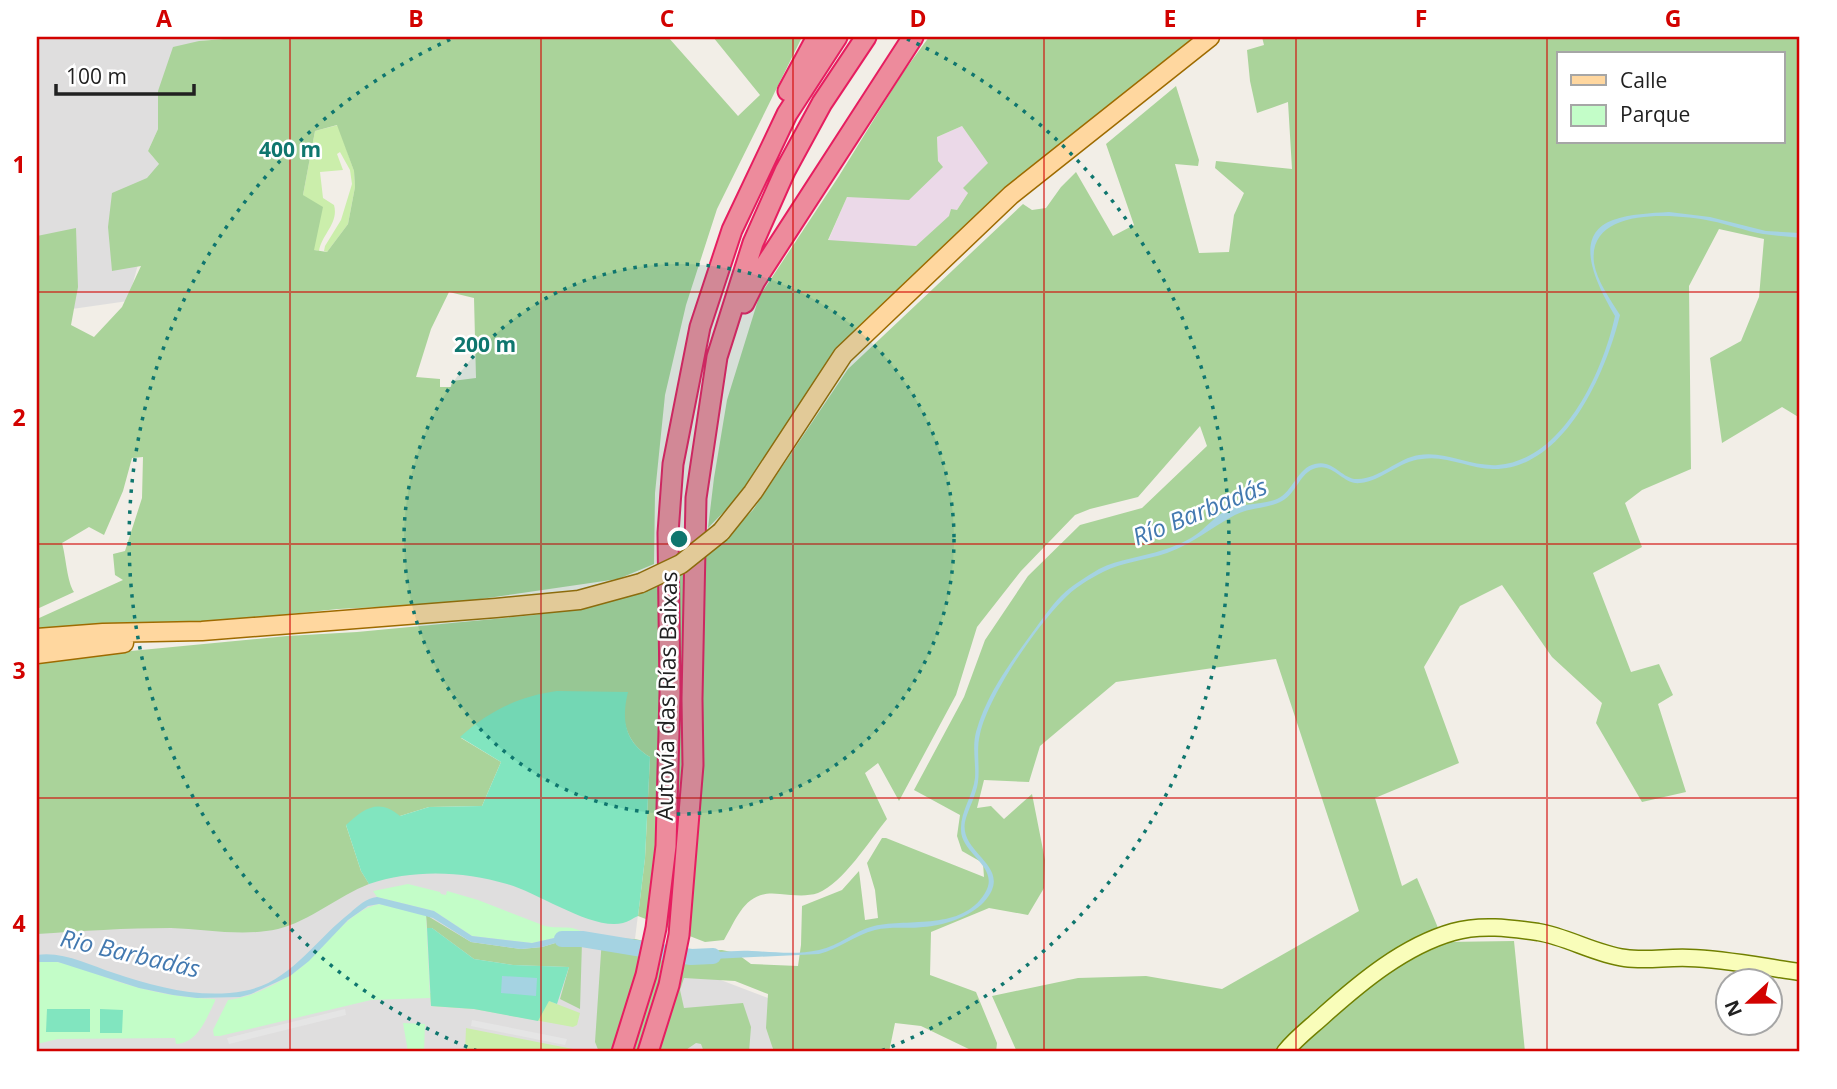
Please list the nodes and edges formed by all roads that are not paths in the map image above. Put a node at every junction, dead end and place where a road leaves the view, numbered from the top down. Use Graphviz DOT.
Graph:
graph roads {
  1 [pos="817,37"];
  2 [pos="837,37"];
  3 [pos="866,37"];
  4 [pos="913,37"];
  5 [pos="1210,37"];
  6 [pos="717,357"];
  7 [pos="673,464"];
  8 [pos="202,631"];
  9 [pos="37,641"];
  10 [pos="37,654"];
  11 [pos="1800,972"];
  12 [pos="622,1052"];
  13 [pos="648,1052"];
  14 [pos="1285,1052"];
  1 -- 7 [label="highway"];
  2 -- 7 [label="highway, Autovía das Rías Baixas"];
  3 -- 6 [label="highway, Autovía das Rías Baixas"];
  4 -- 6 [label="highway"];
  5 -- 8 [label="main road, bridge"];
  6 -- 13 [label="highway, Autovía das Rías Baixas"];
  7 -- 12 [label="highway, Autovía das Rías Baixas"];
  8 -- 9 [label="main road"];
  8 -- 10 [label="main road"];
  11 -- 14 [label="street"];
}
